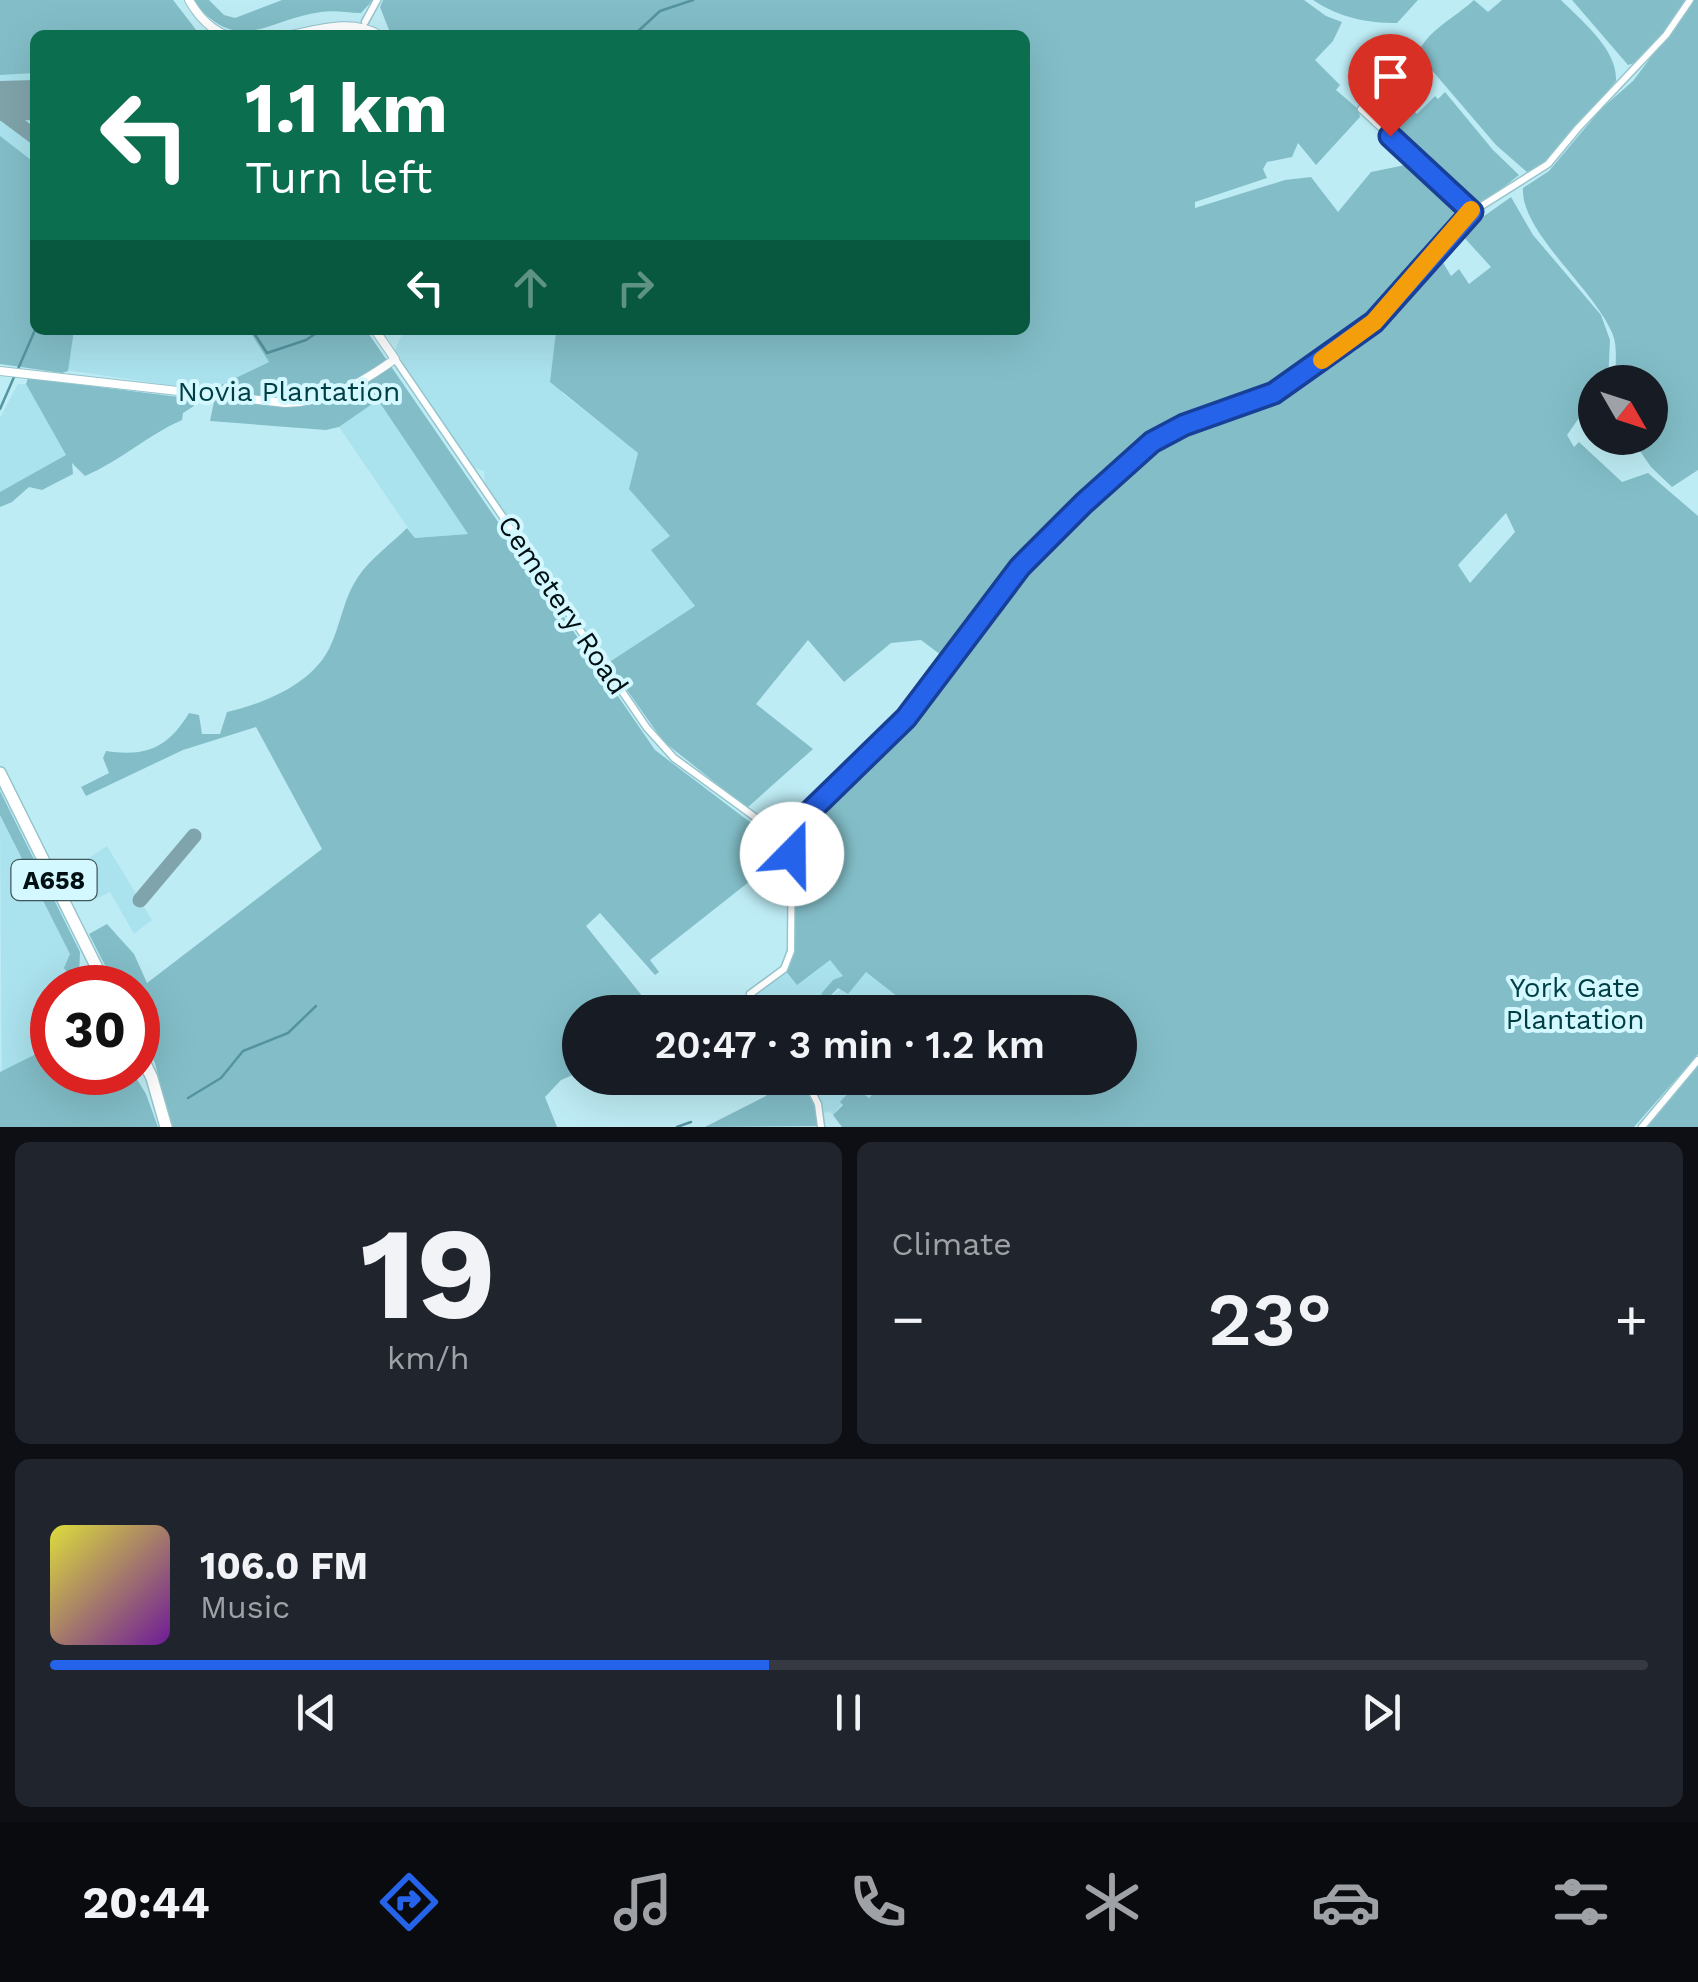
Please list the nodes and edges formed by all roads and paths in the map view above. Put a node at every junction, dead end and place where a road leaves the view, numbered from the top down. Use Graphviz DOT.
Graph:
graph roads {
  1 [pos="189,0"];
  2 [pos="377,0"];
  3 [pos="1690,0"];
  4 [pos="360,20"];
  5 [pos="299,22"];
  6 [pos="222,30"];
  7 [pos="271,30"];
  8 [pos="373,30"];
  9 [pos="1361,109"];
  10 [pos="1472,212"];
  11 [pos="378,335"];
  12 [pos="395,359"];
  13 [pos="5,372"];
  14 [pos="0,774"];
  15 [pos="790,842"];
  16 [pos="96,965"];
  17 [pos="751,995"];
  18 [pos="1698,1060"];
  19 [pos="157,1095"];
  20 [pos="814,1095"];
  21 [pos="166,1127"];
  22 [pos="821,1127"];
  23 [pos="1642,1127"];
  1 -- 6 [label="street"];
  2 -- 4 [label="street"];
  3 -- 10 [label="street"];
  4 -- 8 [label="street"];
  5 -- 7 [label="street"];
  9 -- 10 [label="street"];
  10 -- 15 [label="street"];
  11 -- 12 [label="street, Cemetery Road"];
  12 -- 13 [label="street"];
  12 -- 15 [label="street, Cemetery Road"];
  14 -- 16 [label="highway, A658"];
  15 -- 17 [label="street"];
  18 -- 23 [label="street"];
  19 -- 21 [label="highway"];
  20 -- 22 [label="street"];
}
